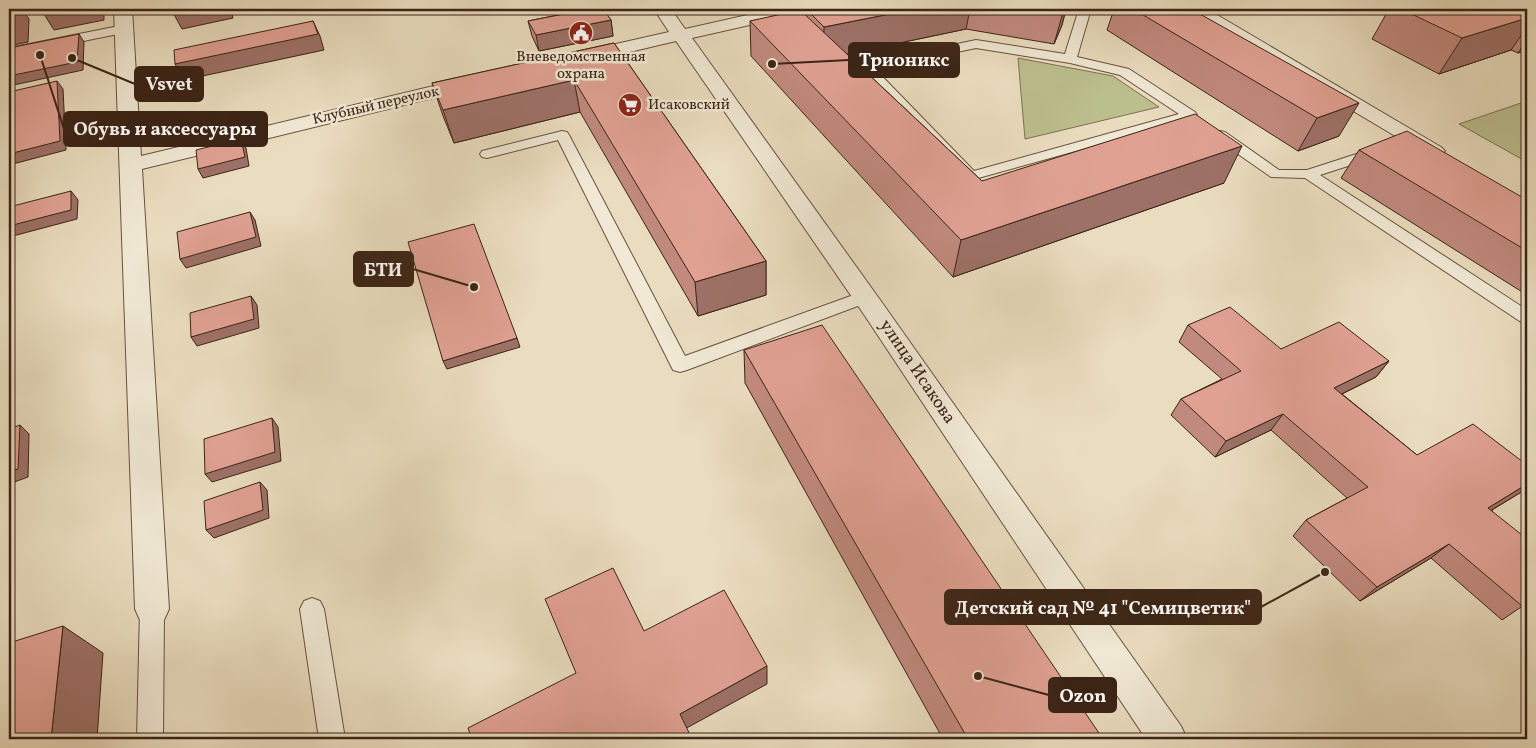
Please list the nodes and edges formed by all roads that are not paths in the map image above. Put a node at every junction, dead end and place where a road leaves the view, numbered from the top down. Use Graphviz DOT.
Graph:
graph roads {
  1 [pos="662,9"];
  2 [pos="796,9"];
  3 [pos="1085,9"];
  4 [pos="1195,9"];
  5 [pos="124,19"];
  6 [pos="678,34"];
  7 [pos="9,52"];
  8 [pos="1070,59"];
  9 [pos="563,62"];
  10 [pos="486,80"];
  11 [pos="1190,115"];
  12 [pos="1399,145"];
  13 [pos="487,154"];
  14 [pos="1446,158"];
  15 [pos="131,165"];
  16 [pos="1308,174"];
  17 [pos="865,297"];
  18 [pos="1527,318"];
  19 [pos="152,610"];
  20 [pos="312,610"];
  21 [pos="150,739"];
  22 [pos="332,739"];
  23 [pos="1168,739"];
  1 -- 6 [label="street, улица Исакова"];
  2 -- 6 [label="street"];
  3 -- 8 [label="lane"];
  4 -- 12 [label="street"];
  5 -- 7 [label="lane"];
  5 -- 15 [label="street"];
  6 -- 9 [label="street"];
  6 -- 17 [label="street, улица Исакова"];
  8 -- 11 [label="lane"];
  8 -- 11 [label="lane"];
  10 -- 15 [label="street, Клубный переулок"];
  11 -- 16 [label="lane"];
  12 -- 14 [label="street"];
  12 -- 16 [label="lane"];
  13 -- 17 [label="lane"];
  15 -- 19 [label="street"];
  16 -- 18 [label="lane"];
  17 -- 23 [label="street, улица Исакова"];
  19 -- 21 [label="lane"];
  20 -- 22 [label="lane"];
}
